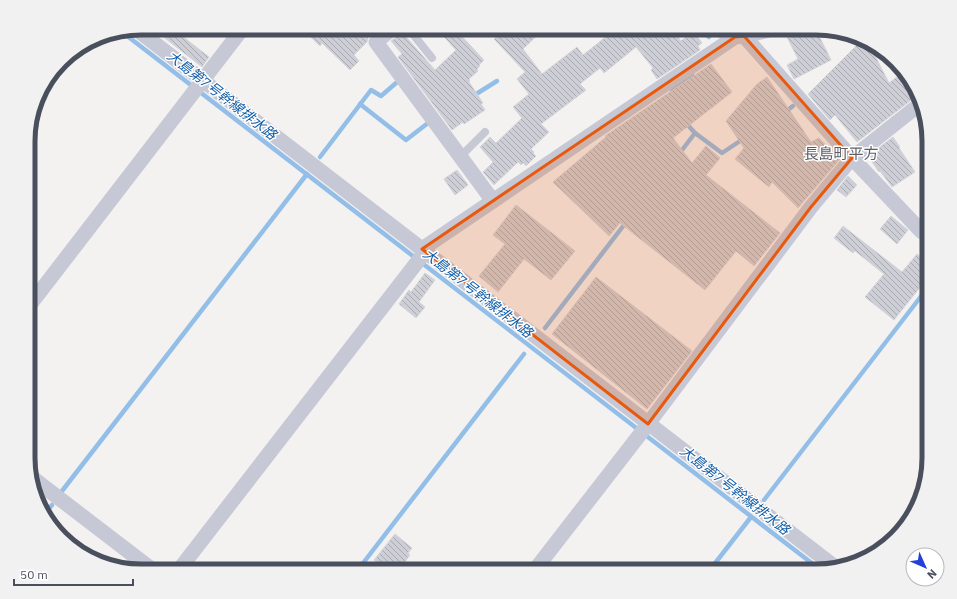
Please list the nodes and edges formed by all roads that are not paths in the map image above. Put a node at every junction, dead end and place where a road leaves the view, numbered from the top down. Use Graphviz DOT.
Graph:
graph roads {
  1 [pos="143,35"];
  2 [pos="238,35"];
  3 [pos="384,35"];
  4 [pos="414,35"];
  5 [pos="736,35"];
  6 [pos="743,35"];
  7 [pos="739,36"];
  8 [pos="432,58"];
  9 [pos="198,86"];
  10 [pos="916,107"];
  11 [pos="485,132"];
  12 [pos="460,157"];
  13 [pos="852,158"];
  14 [pos="492,201"];
  15 [pos="922,232"];
  16 [pos="421,255"];
  17 [pos="35,298"];
  18 [pos="644,429"];
  19 [pos="38,482"];
  20 [pos="830,563"];
  21 [pos="145,564"];
  22 [pos="183,564"];
  23 [pos="539,564"];
  1 -- 9 [label="street"];
  2 -- 9 [label="street"];
  3 -- 12 [label="street"];
  4 -- 8 [label="lane"];
  5 -- 7 [label="street"];
  6 -- 7 [label="street"];
  7 -- 13 [label="street"];
  7 -- 14 [label="street"];
  9 -- 16 [label="street"];
  9 -- 17 [label="street"];
  10 -- 13 [label="street"];
  11 -- 12 [label="lane"];
  12 -- 14 [label="street"];
  13 -- 15 [label="street"];
  13 -- 18 [label="street"];
  14 -- 16 [label="street"];
  16 -- 18 [label="street"];
  16 -- 22 [label="street"];
  18 -- 20 [label="street"];
  18 -- 23 [label="street"];
  19 -- 21 [label="street"];
}
